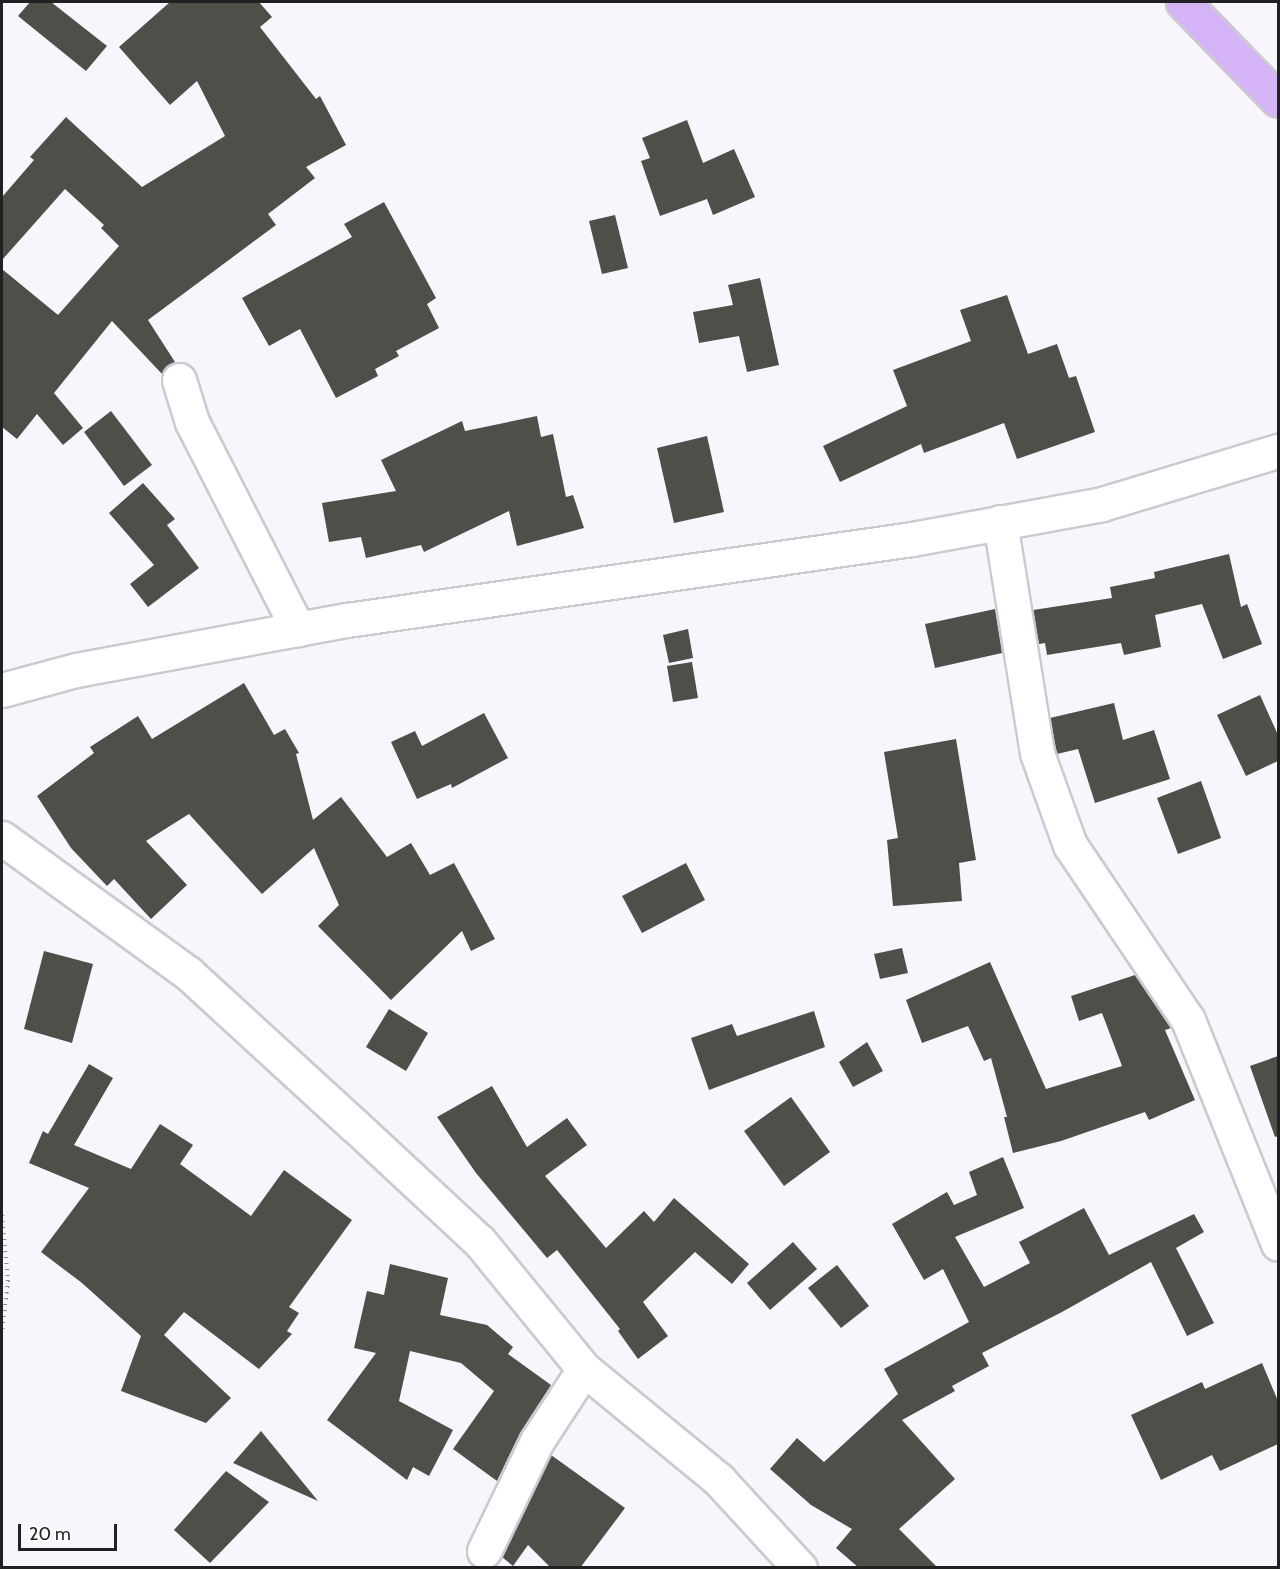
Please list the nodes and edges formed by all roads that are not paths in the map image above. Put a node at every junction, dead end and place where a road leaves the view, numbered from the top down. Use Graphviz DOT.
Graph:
graph roads {
  1 [pos="1183,2"];
  2 [pos="1278,100"];
  3 [pos="179,380"];
  4 [pos="1278,451"];
  5 [pos="1000,522"];
  6 [pos="298,629"];
  7 [pos="2,690"];
  8 [pos="2,838"];
  9 [pos="1278,1244"];
  10 [pos="584,1369"];
  11 [pos="484,1551"];
  12 [pos="800,1568"];
  1 -- 2 [label="main road"];
  3 -- 6 [label="street"];
  4 -- 5 [label="street"];
  5 -- 6 [label="street"];
  5 -- 9 [label="street"];
  6 -- 7 [label="street"];
  8 -- 10 [label="street"];
  10 -- 11 [label="street"];
  10 -- 12 [label="street"];
}
